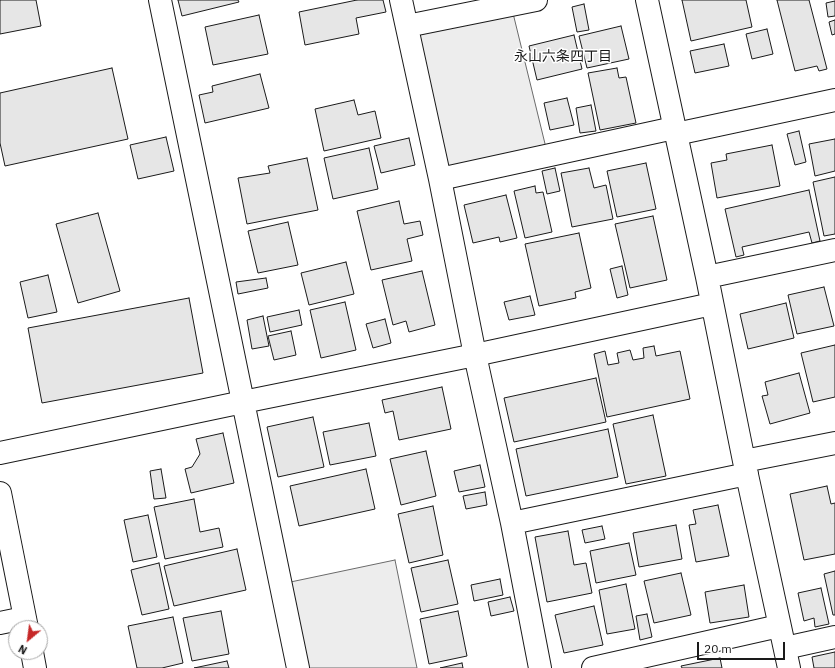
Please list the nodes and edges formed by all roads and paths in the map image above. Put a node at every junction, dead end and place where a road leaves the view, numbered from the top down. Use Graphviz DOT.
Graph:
graph roads {
  1 [pos="160,0"];
  2 [pos="401,0"];
  3 [pos="536,0"];
  4 [pos="647,0"];
  5 [pos="407,26"];
  6 [pos="835,100"];
  7 [pos="675,131"];
  8 [pos="440,179"];
  9 [pos="835,250"];
  10 [pos="707,277"];
  11 [pos="712,304"];
  12 [pos="475,355"];
  13 [pos="243,402"];
  14 [pos="835,443"];
  15 [pos="0,453"];
  16 [pos="746,468"];
  17 [pos="0,493"];
  18 [pos="512,523"];
  19 [pos="25,620"];
  20 [pos="779,626"];
  21 [pos="835,637"];
  22 [pos="787,658"];
  23 [pos="298,668"];
  24 [pos="540,668"];
  25 [pos="593,668"];
  1 -- 13 [label="street"];
  2 -- 5 [label="street"];
  3 -- 5 [label="street"];
  4 -- 7 [label="street"];
  5 -- 8 [label="street"];
  6 -- 7 [label="street"];
  7 -- 8 [label="street"];
  7 -- 10 [label="street"];
  8 -- 12 [label="street"];
  9 -- 10 [label="street"];
  10 -- 11 [label="street"];
  11 -- 12 [label="street"];
  11 -- 16 [label="street"];
  12 -- 13 [label="street"];
  12 -- 18 [label="street"];
  13 -- 15 [label="street"];
  13 -- 23 [label="street"];
  14 -- 16 [label="street"];
  16 -- 18 [label="street"];
  16 -- 20 [label="street"];
  17 -- 19 [label="street"];
  18 -- 24 [label="street"];
  20 -- 22 [label="street"];
  20 -- 25 [label="street"];
  21 -- 22 [label="street"];
}
